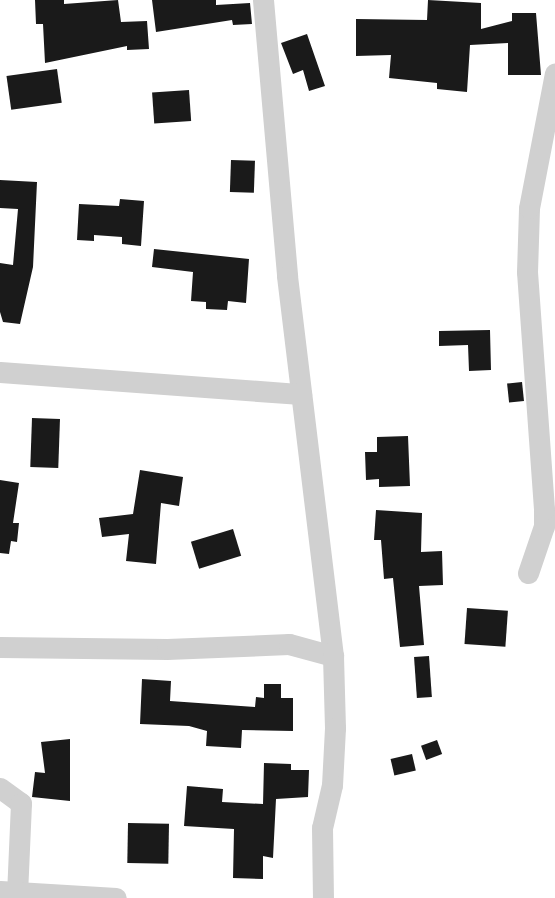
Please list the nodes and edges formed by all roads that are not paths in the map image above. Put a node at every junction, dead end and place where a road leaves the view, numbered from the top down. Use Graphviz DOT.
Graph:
graph roads {
  1 [pos="263,0"];
  2 [pos="555,73"];
  3 [pos="547,147"];
  4 [pos="0,372"];
  5 [pos="301,394"];
  6 [pos="528,573"];
  7 [pos="0,647"];
  8 [pos="333,656"];
  9 [pos="0,788"];
  10 [pos="8,892"];
  11 [pos="59,897"];
  12 [pos="116,898"];
  13 [pos="323,898"];
  1 -- 5 [label="street"];
  2 -- 3 [label="street"];
  3 -- 6 [label="street"];
  4 -- 5 [label="street"];
  5 -- 8 [label="street"];
  7 -- 8 [label="street"];
  8 -- 13 [label="street"];
  9 -- 10 [label="street"];
  10 -- 11 [label="street"];
  11 -- 12 [label="street"];
}
